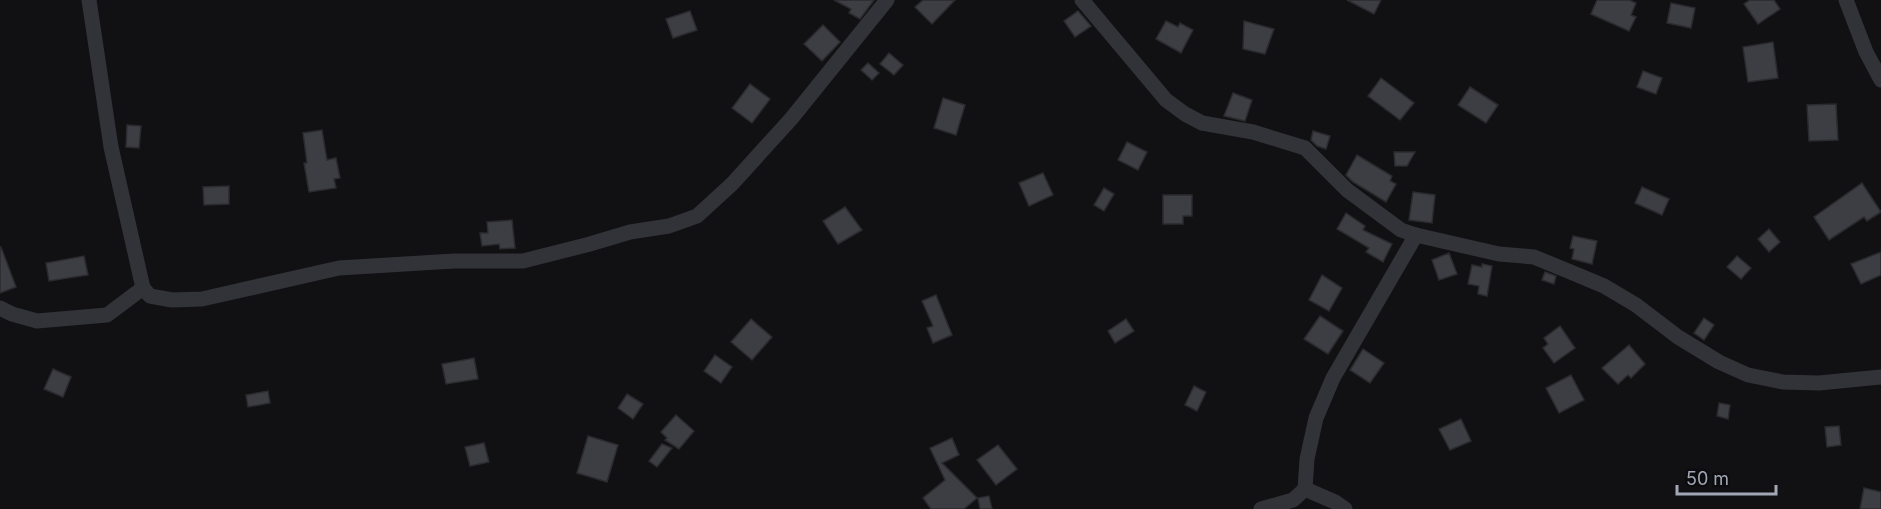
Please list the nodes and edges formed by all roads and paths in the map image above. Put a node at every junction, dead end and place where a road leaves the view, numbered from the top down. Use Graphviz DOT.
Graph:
graph roads {
  1 [pos="89,0"];
  2 [pos="887,0"];
  3 [pos="1082,0"];
  4 [pos="1846,0"];
  5 [pos="1881,80"];
  6 [pos="1416,235"];
  7 [pos="142,288"];
  8 [pos="0,308"];
  9 [pos="1881,377"];
  10 [pos="1305,489"];
  11 [pos="1261,509"];
  12 [pos="1345,509"];
  1 -- 7 [label="street"];
  2 -- 7 [label="street"];
  3 -- 6 [label="street"];
  4 -- 5 [label="street"];
  6 -- 9 [label="street"];
  6 -- 10 [label="street"];
  7 -- 8 [label="street"];
  10 -- 11 [label="street"];
  10 -- 12 [label="street"];
}
